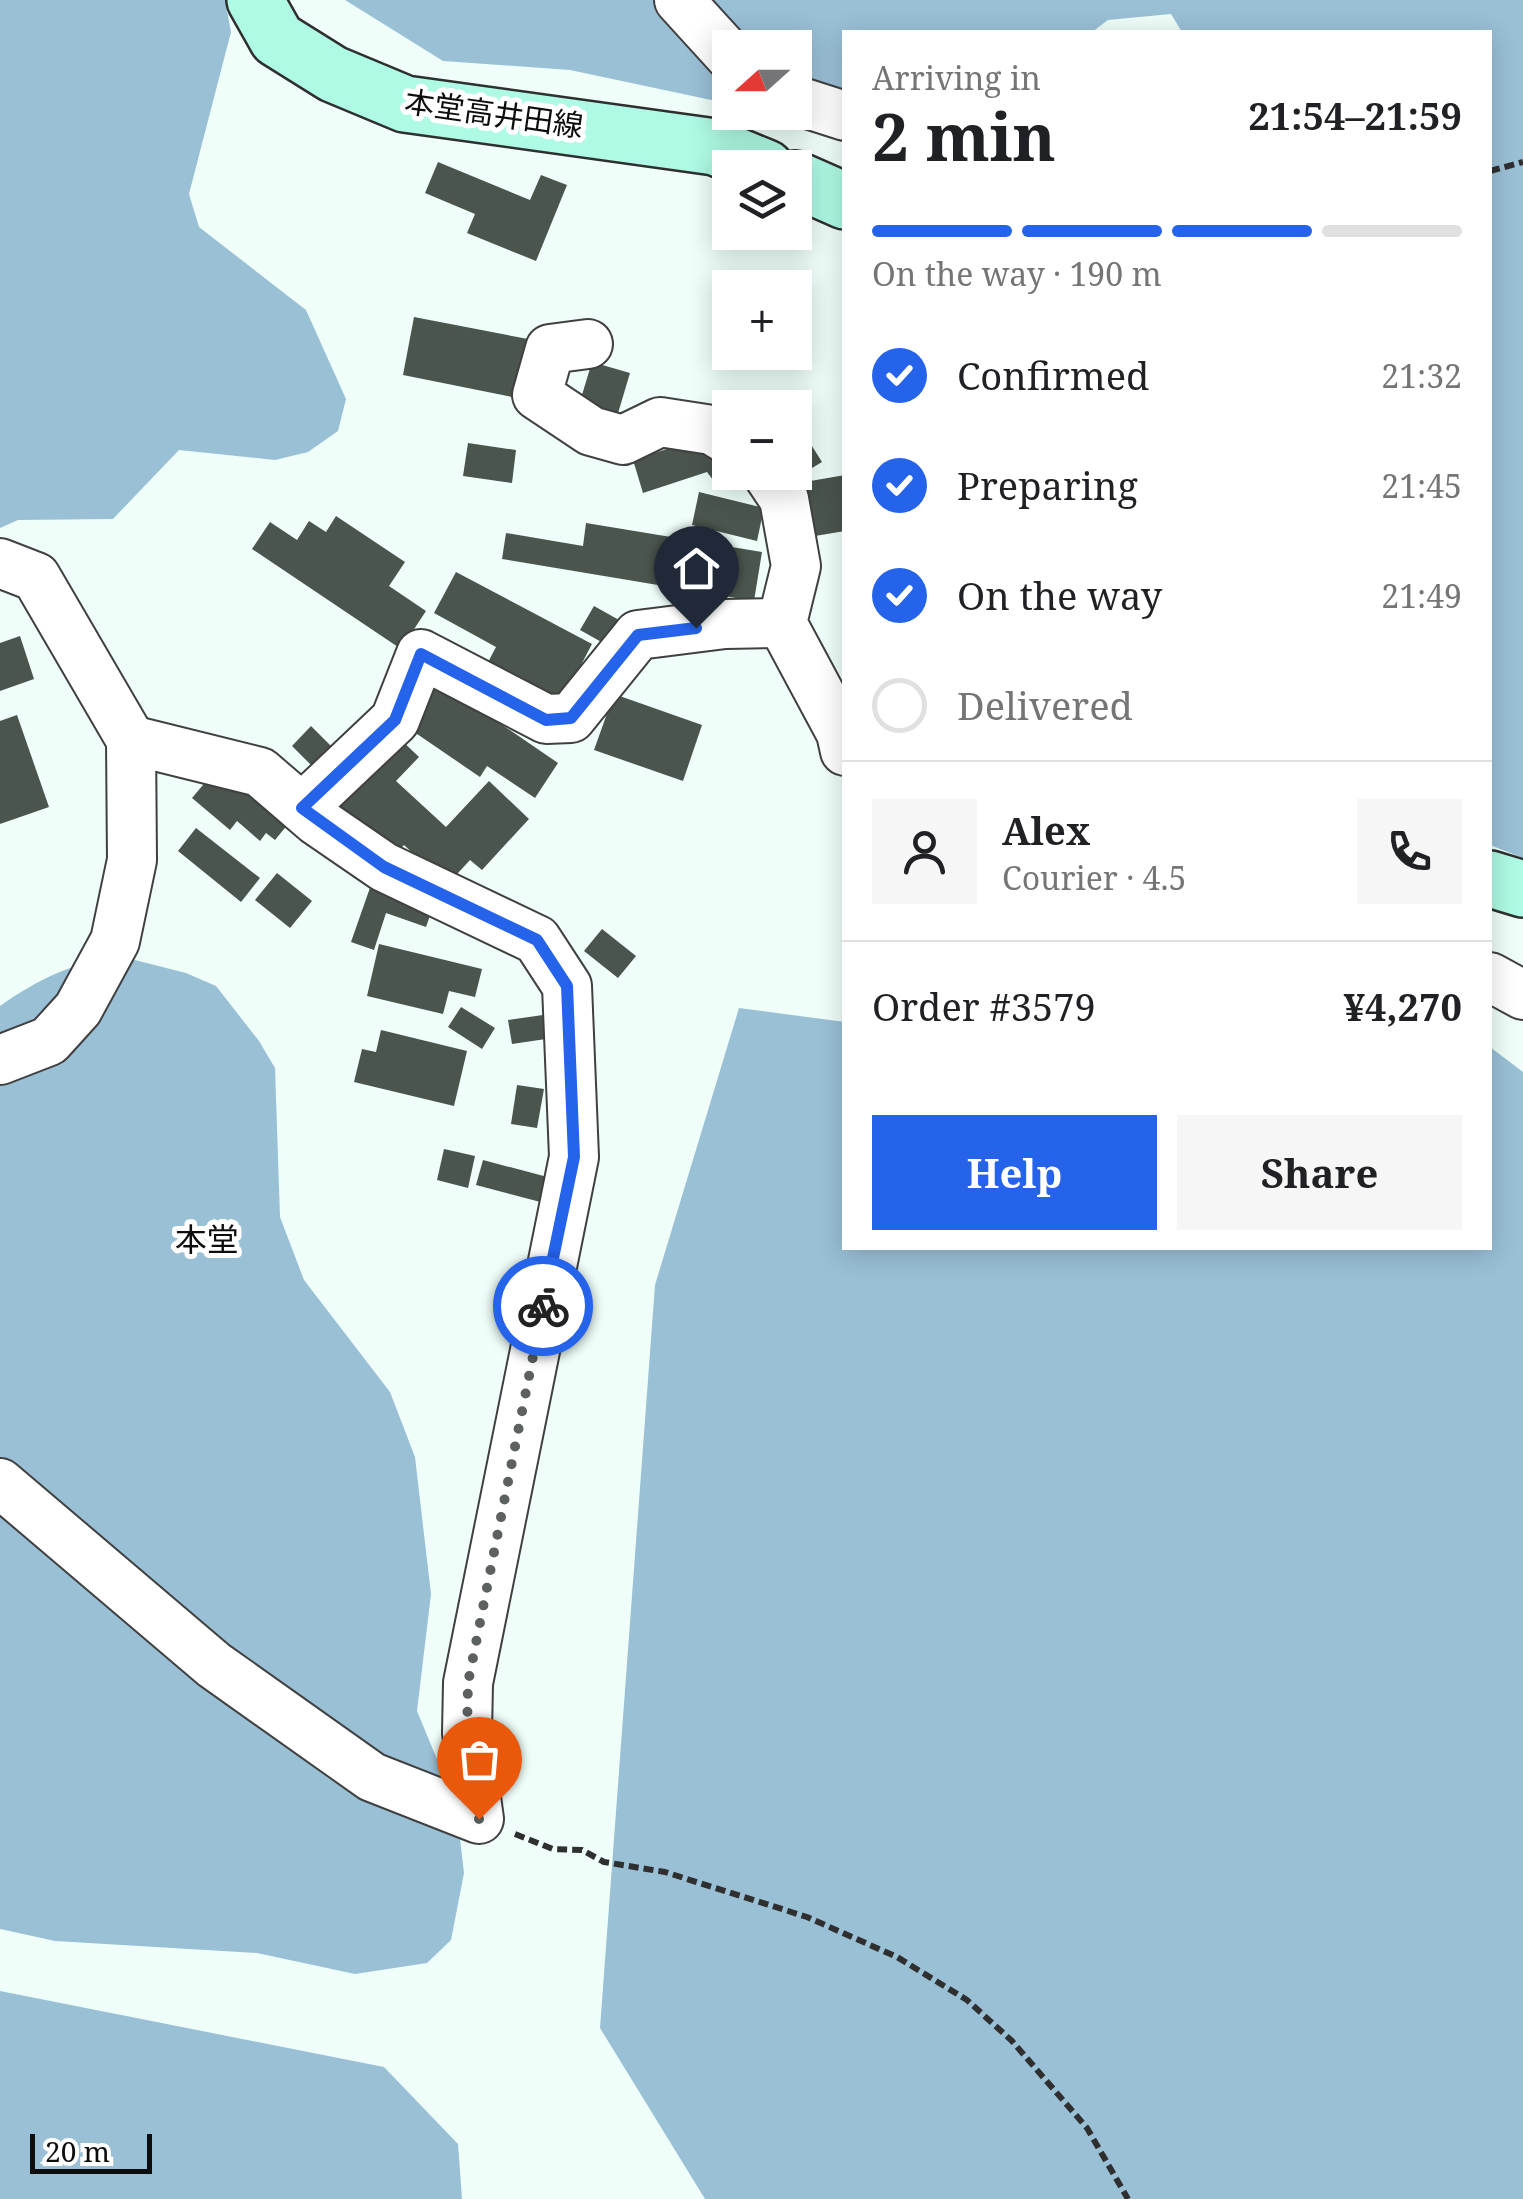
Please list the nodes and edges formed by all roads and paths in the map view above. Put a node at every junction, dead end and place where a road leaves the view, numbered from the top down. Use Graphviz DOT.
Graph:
graph roads {
  1 [pos="254,0"];
  2 [pos="679,0"];
  3 [pos="712,36"];
  4 [pos="812,105"];
  5 [pos="842,115"];
  6 [pos="724,150"];
  7 [pos="1523,162"];
  8 [pos="1492,171"];
  9 [pos="812,187"];
  10 [pos="842,200"];
  11 [pos="588,344"];
  12 [pos="712,430"];
  13 [pos="778,490"];
  14 [pos="0,563"];
  15 [pos="782,623"];
  16 [pos="842,738"];
  17 [pos="131,740"];
  18 [pos="302,808"];
  19 [pos="1492,879"];
  20 [pos="1523,890"];
  21 [pos="1492,978"];
  22 [pos="1523,995"];
  23 [pos="0,1060"];
  24 [pos="0,1483"];
  25 [pos="479,1819"];
  26 [pos="1128,2199"];
  1 -- 6 [label="main road, 本堂高井田線"];
  2 -- 3 [label="street"];
  4 -- 5 [label="street"];
  7 -- 8 [label="path"];
  9 -- 10 [label="main road"];
  11 -- 12 [label="street"];
  13 -- 15 [label="street"];
  14 -- 17 [label="street"];
  15 -- 16 [label="street"];
  15 -- 18 [label="street"];
  17 -- 18 [label="street"];
  17 -- 23 [label="street"];
  18 -- 25 [label="street"];
  19 -- 20 [label="main road"];
  21 -- 22 [label="street"];
  24 -- 25 [label="street"];
  25 -- 26 [label="path"];
}
